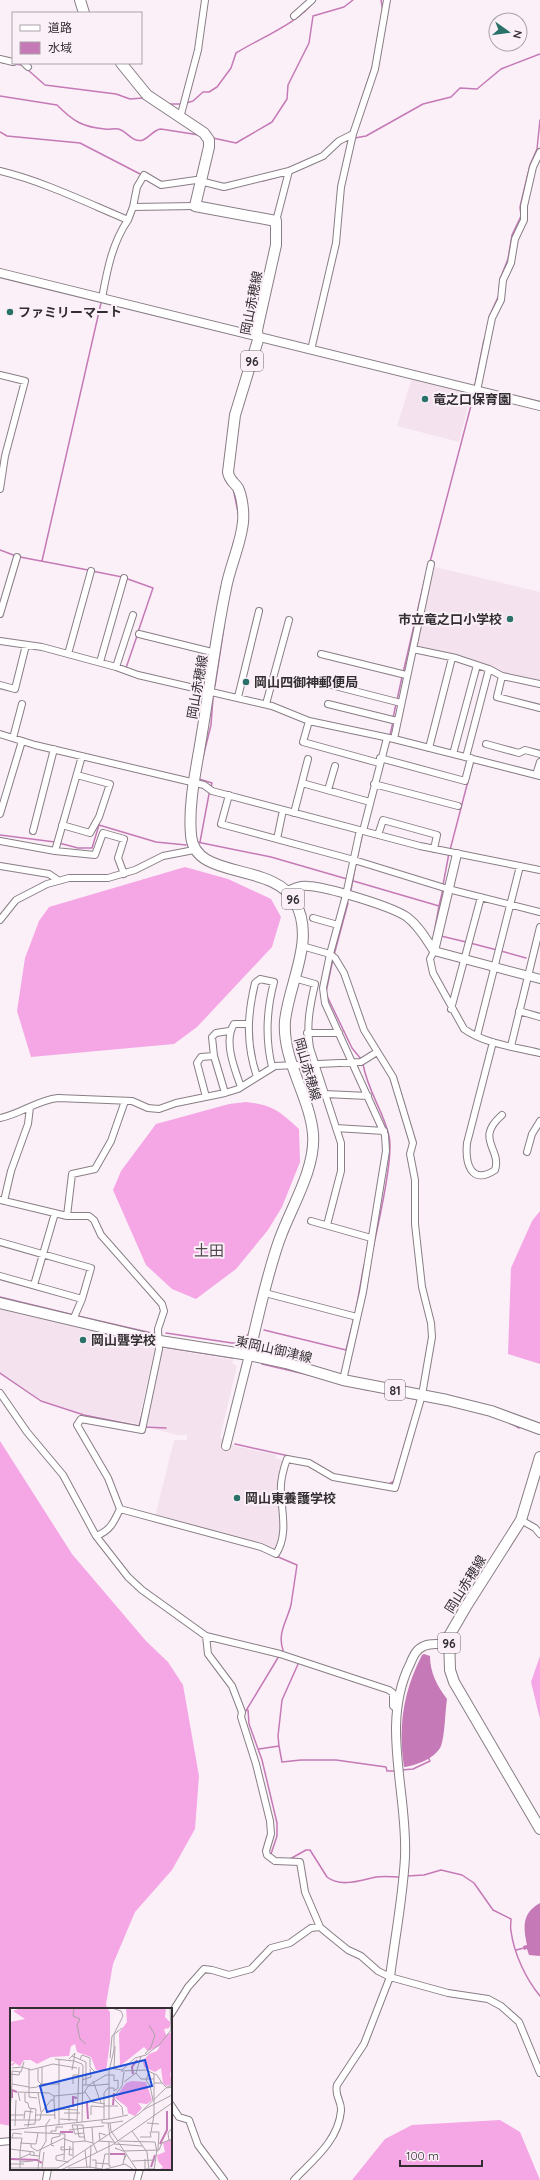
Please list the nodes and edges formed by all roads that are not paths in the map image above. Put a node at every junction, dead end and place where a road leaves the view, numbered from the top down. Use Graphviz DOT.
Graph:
graph roads {
  1 [pos="80,0"];
  2 [pos="205,0"];
  3 [pos="387,0"];
  4 [pos="308,1"];
  5 [pos="84,12"];
  6 [pos="294,16"];
  7 [pos="0,59"];
  8 [pos="12,62"];
  9 [pos="122,64"];
  10 [pos="180,118"];
  11 [pos="353,134"];
  12 [pos="540,152"];
  13 [pos="0,171"];
  14 [pos="288,171"];
  15 [pos="201,181"];
  16 [pos="195,206"];
  17 [pos="133,207"];
  18 [pos="128,220"];
  19 [pos="276,222"];
  20 [pos="0,273"];
  21 [pos="102,298"];
  22 [pos="258,337"];
  23 [pos="311,350"];
  24 [pos="0,374"];
  25 [pos="477,391"];
  26 [pos="540,406"];
  27 [pos="3,456"];
  28 [pos="0,489"];
  29 [pos="17,557"];
  30 [pos="431,564"];
  31 [pos="91,571"];
  32 [pos="124,578"];
  33 [pos="259,611"];
  34 [pos="0,614"];
  35 [pos="133,615"];
  36 [pos="289,620"];
  37 [pos="139,634"];
  38 [pos="0,641"];
  39 [pos="26,645"];
  40 [pos="413,649"];
  41 [pos="216,653"];
  42 [pos="68,654"];
  43 [pos="321,654"];
  44 [pos="452,658"];
  45 [pos="100,662"];
  46 [pos="477,665"];
  47 [pos="116,666"];
  48 [pos="489,669"];
  49 [pos="404,675"];
  50 [pos="502,676"];
  51 [pos="326,684"];
  52 [pos="540,684"];
  53 [pos="0,685"];
  54 [pos="208,692"];
  55 [pos="238,697"];
  56 [pos="398,703"];
  57 [pos="22,704"];
  58 [pos="266,704"];
  59 [pos="328,704"];
  60 [pos="540,708"];
  61 [pos="394,720"];
  62 [pos="309,721"];
  63 [pos="0,734"];
  64 [pos="13,738"];
  65 [pos="386,738"];
  66 [pos="394,739"];
  67 [pos="22,741"];
  68 [pos="486,744"];
  69 [pos="429,748"];
  70 [pos="54,749"];
  71 [pos="453,754"];
  72 [pos="540,754"];
  73 [pos="82,756"];
  74 [pos="469,758"];
  75 [pos="308,759"];
  76 [pos="380,760"];
  77 [pos="540,762"];
  78 [pos="335,766"];
  79 [pos="77,775"];
  80 [pos="538,775"];
  81 [pos="194,783"];
  82 [pos="302,783"];
  83 [pos="374,784"];
  84 [pos="328,790"];
  85 [pos="229,795"];
  86 [pos="370,802"];
  87 [pos="458,806"];
  88 [pos="284,810"];
  89 [pos="294,813"];
  90 [pos="0,814"];
  91 [pos="62,824"];
  92 [pos="33,831"];
  93 [pos="361,831"];
  94 [pos="378,835"];
  95 [pos="277,839"];
  96 [pos="0,842"];
  97 [pos="434,849"];
  98 [pos="194,850"];
  99 [pos="55,851"];
  100 [pos="452,853"];
  101 [pos="356,860"];
  102 [pos="0,866"];
  103 [pos="520,866"];
  104 [pos="540,870"];
  105 [pos="124,874"];
  106 [pos="58,880"];
  107 [pos="445,888"];
  108 [pos="287,892"];
  109 [pos="346,895"];
  110 [pos="481,897"];
  111 [pos="511,905"];
  112 [pos="540,912"];
  113 [pos="313,918"];
  114 [pos="0,920"];
  115 [pos="338,925"];
  116 [pos="540,927"];
  117 [pos="302,946"];
  118 [pos="434,951"];
  119 [pos="332,956"];
  120 [pos="465,959"];
  121 [pos="495,967"];
  122 [pos="528,976"];
  123 [pos="294,978"];
  124 [pos="540,979"];
  125 [pos="451,1008"];
  126 [pos="519,1011"];
  127 [pos="540,1017"];
  128 [pos="248,1024"];
  129 [pos="229,1031"];
  130 [pos="307,1033"];
  131 [pos="339,1033"];
  132 [pos="477,1036"];
  133 [pos="493,1042"];
  134 [pos="511,1046"];
  135 [pos="377,1052"];
  136 [pos="540,1053"];
  137 [pos="214,1056"];
  138 [pos="353,1063"];
  139 [pos="292,1064"];
  140 [pos="315,1064"];
  141 [pos="272,1068"];
  142 [pos="257,1076"];
  143 [pos="241,1087"];
  144 [pos="225,1093"];
  145 [pos="325,1094"];
  146 [pos="368,1096"];
  147 [pos="206,1097"];
  148 [pos="124,1101"];
  149 [pos="30,1107"];
  150 [pos="502,1115"];
  151 [pos="0,1118"];
  152 [pos="540,1121"];
  153 [pos="336,1128"];
  154 [pos="384,1131"];
  155 [pos="527,1152"];
  156 [pos="1,1202"];
  157 [pos="55,1213"];
  158 [pos="67,1216"];
  159 [pos="311,1221"];
  160 [pos="327,1225"];
  161 [pos="371,1238"];
  162 [pos="0,1242"];
  163 [pos="42,1254"];
  164 [pos="0,1276"];
  165 [pos="34,1285"];
  166 [pos="265,1293"];
  167 [pos="82,1299"];
  168 [pos="0,1303"];
  169 [pos="75,1317"];
  170 [pos="355,1317"];
  171 [pos="160,1341"];
  172 [pos="249,1354"];
  173 [pos="343,1380"];
  174 [pos="0,1394"];
  175 [pos="422,1395"];
  176 [pos="540,1429"];
  177 [pos="226,1446"];
  178 [pos="540,1457"];
  179 [pos="120,1509"];
  180 [pos="521,1520"];
  181 [pos="540,1534"];
  182 [pos="96,1536"];
  183 [pos="206,1636"];
  184 [pos="448,1645"];
  185 [pos="398,1709"];
  186 [pos="540,1829"];
  187 [pos="320,1927"];
  188 [pos="390,1977"];
  189 [pos="172,2012"];
  190 [pos="540,2073"];
  191 [pos="172,2106"];
  192 [pos="10,2141"];
  193 [pos="0,2142"];
  194 [pos="48,2170"];
  195 [pos="140,2170"];
  196 [pos="46,2180"];
  197 [pos="137,2180"];
  198 [pos="224,2180"];
  199 [pos="294,2180"];
  1 -- 5 [label="main road"];
  2 -- 10 [label="street"];
  3 -- 11 [label="street"];
  4 -- 6 [label="street"];
  7 -- 8 [label="street"];
  9 -- 10 [label="main road"];
  10 -- 15 [label="main road"];
  11 -- 14 [label="street"];
  11 -- 23 [label="street"];
  12 -- 25 [label="street"];
  13 -- 18 [label="street"];
  14 -- 15 [label="street"];
  14 -- 19 [label="street"];
  15 -- 16 [label="main road"];
  15 -- 17 [label="street"];
  16 -- 17 [label="street"];
  16 -- 19 [label="main road"];
  17 -- 18 [label="street"];
  18 -- 21 [label="street"];
  19 -- 22 [label="main road, 岡山赤穂線 / 96"];
  20 -- 21 [label="street"];
  21 -- 22 [label="street"];
  22 -- 23 [label="street"];
  22 -- 41 [label="main road, 岡山赤穂線 / 96"];
  23 -- 25 [label="street"];
  24 -- 27 [label="street"];
  25 -- 26 [label="street"];
  27 -- 28 [label="street"];
  29 -- 34 [label="street"];
  30 -- 40 [label="street"];
  31 -- 42 [label="street"];
  32 -- 45 [label="street"];
  33 -- 55 [label="street"];
  35 -- 47 [label="street"];
  36 -- 58 [label="street"];
  37 -- 41 [label="street"];
  38 -- 39 [label="street"];
  39 -- 42 [label="street"];
  39 -- 53 [label="street"];
  40 -- 44 [label="street"];
  40 -- 49 [label="street"];
  41 -- 54 [label="main road, 岡山赤穂線 / 96"];
  42 -- 45 [label="street"];
  43 -- 49 [label="street"];
  44 -- 46 [label="street"];
  44 -- 69 [label="street"];
  45 -- 47 [label="street"];
  46 -- 48 [label="street"];
  46 -- 71 [label="street"];
  47 -- 54 [label="street"];
  48 -- 50 [label="street"];
  48 -- 74 [label="street"];
  49 -- 56 [label="street"];
  50 -- 52 [label="street"];
  50 -- 60 [label="street"];
  51 -- 56 [label="street"];
  54 -- 55 [label="street"];
  54 -- 81 [label="main road, 岡山赤穂線 / 96"];
  55 -- 58 [label="street"];
  56 -- 61 [label="street"];
  57 -- 64 [label="street"];
  58 -- 62 [label="street"];
  59 -- 61 [label="street"];
  61 -- 66 [label="street"];
  62 -- 65 [label="street"];
  62 -- 76 [label="street"];
  63 -- 64 [label="street"];
  64 -- 67 [label="street"];
  65 -- 66 [label="street"];
  65 -- 76 [label="street"];
  66 -- 69 [label="street"];
  67 -- 70 [label="street"];
  67 -- 90 [label="street"];
  68 -- 72 [label="street"];
  69 -- 71 [label="street"];
  70 -- 73 [label="street"];
  70 -- 92 [label="street"];
  71 -- 74 [label="street"];
  73 -- 79 [label="street"];
  73 -- 81 [label="street"];
  74 -- 76 [label="street"];
  74 -- 80 [label="street"];
  75 -- 82 [label="street"];
  76 -- 83 [label="street"];
  77 -- 80 [label="street"];
  78 -- 84 [label="street"];
  79 -- 91 [label="street"];
  79 -- 91 [label="street"];
  81 -- 85 [label="street"];
  81 -- 98 [label="main road, 岡山赤穂線 / 96"];
  82 -- 84 [label="street"];
  82 -- 89 [label="street"];
  83 -- 86 [label="street"];
  83 -- 87 [label="street"];
  84 -- 86 [label="street"];
  85 -- 88 [label="street"];
  85 -- 95 [label="street"];
  86 -- 93 [label="street"];
  88 -- 89 [label="street"];
  88 -- 95 [label="street"];
  89 -- 93 [label="street"];
  91 -- 99 [label="street"];
  93 -- 94 [label="street"];
  93 -- 101 [label="street"];
  94 -- 97 [label="street"];
  94 -- 97 [label="street"];
  95 -- 101 [label="street"];
  96 -- 99 [label="street"];
  97 -- 100 [label="street"];
  98 -- 105 [label="street"];
  98 -- 108 [label="main road, 岡山赤穂線 / 96"];
  99 -- 105 [label="street"];
  100 -- 103 [label="street"];
  100 -- 107 [label="street"];
  101 -- 107 [label="street"];
  101 -- 109 [label="street"];
  102 -- 106 [label="street"];
  103 -- 104 [label="street"];
  103 -- 111 [label="street"];
  105 -- 106 [label="street"];
  106 -- 114 [label="street"];
  107 -- 110 [label="street"];
  107 -- 118 [label="street"];
  108 -- 109 [label="street"];
  108 -- 117 [label="main road, 岡山赤穂線 / 96"];
  109 -- 115 [label="street"];
  109 -- 118 [label="street"];
  110 -- 111 [label="street"];
  110 -- 120 [label="street"];
  111 -- 112 [label="street"];
  111 -- 121 [label="street"];
  113 -- 115 [label="street"];
  115 -- 119 [label="street"];
  116 -- 122 [label="street"];
  117 -- 119 [label="street"];
  117 -- 123 [label="main road, 岡山赤穂線 / 96"];
  118 -- 120 [label="street"];
  118 -- 125 [label="street"];
  119 -- 131 [label="street"];
  119 -- 135 [label="street"];
  120 -- 121 [label="street"];
  120 -- 125 [label="street"];
  121 -- 122 [label="street"];
  121 -- 132 [label="street"];
  122 -- 124 [label="street"];
  122 -- 126 [label="street"];
  123 -- 130 [label="street"];
  123 -- 139 [label="main road, 岡山赤穂線 / 96"];
  125 -- 132 [label="street"];
  126 -- 127 [label="street"];
  126 -- 134 [label="street"];
  128 -- 129 [label="street"];
  128 -- 141 [label="street"];
  128 -- 142 [label="street"];
  129 -- 137 [label="street"];
  129 -- 143 [label="street"];
  130 -- 131 [label="street"];
  130 -- 140 [label="street"];
  131 -- 138 [label="street"];
  132 -- 133 [label="street"];
  133 -- 134 [label="street"];
  133 -- 150 [label="street"];
  134 -- 136 [label="street"];
  135 -- 138 [label="street"];
  135 -- 175 [label="street"];
  137 -- 144 [label="street"];
  137 -- 147 [label="street"];
  138 -- 140 [label="street"];
  138 -- 146 [label="street"];
  139 -- 140 [label="street"];
  139 -- 141 [label="street"];
  139 -- 166 [label="main road, 岡山赤穂線 / 96"];
  140 -- 145 [label="street"];
  141 -- 142 [label="street"];
  142 -- 143 [label="street"];
  143 -- 144 [label="street"];
  144 -- 147 [label="street"];
  145 -- 146 [label="street"];
  145 -- 153 [label="street"];
  146 -- 154 [label="street"];
  147 -- 148 [label="street"];
  148 -- 149 [label="street"];
  148 -- 158 [label="street"];
  149 -- 151 [label="street"];
  149 -- 156 [label="street"];
  152 -- 155 [label="street"];
  153 -- 154 [label="street"];
  153 -- 160 [label="street"];
  154 -- 161 [label="street"];
  156 -- 157 [label="street"];
  157 -- 158 [label="street"];
  157 -- 163 [label="street"];
  158 -- 171 [label="street"];
  159 -- 160 [label="street"];
  160 -- 161 [label="street"];
  161 -- 170 [label="street"];
  162 -- 163 [label="street"];
  163 -- 165 [label="street"];
  163 -- 167 [label="street"];
  164 -- 165 [label="street"];
  165 -- 167 [label="street"];
  166 -- 170 [label="street"];
  166 -- 172 [label="main road, 岡山赤穂線 / 96"];
  167 -- 169 [label="street"];
  168 -- 169 [label="main road, 東岡山御津線 / 81"];
  169 -- 171 [label="main road, 東岡山御津線 / 81"];
  170 -- 173 [label="street"];
  171 -- 172 [label="main road, 東岡山御津線 / 81"];
  171 -- 179 [label="street"];
  172 -- 173 [label="main road, 東岡山御津線 / 81"];
  172 -- 177 [label="street"];
  173 -- 175 [label="main road, 東岡山御津線 / 81"];
  174 -- 182 [label="street"];
  175 -- 176 [label="main road, 東岡山御津線 / 81"];
  175 -- 179 [label="street"];
  178 -- 180 [label="main road, 岡山赤穂線 / 96"];
  179 -- 182 [label="street"];
  180 -- 181 [label="street"];
  180 -- 184 [label="main road, 岡山赤穂線 / 96"];
  182 -- 183 [label="street"];
  183 -- 185 [label="street"];
  183 -- 187 [label="street"];
  184 -- 185 [label="street"];
  184 -- 186 [label="main road, 岡山赤穂線 / 96"];
  185 -- 188 [label="street"];
  187 -- 188 [label="street"];
  187 -- 189 [label="street"];
  188 -- 190 [label="street"];
  188 -- 199 [label="street"];
  191 -- 198 [label="street"];
  192 -- 193 [label="street"];
  194 -- 196 [label="street"];
  195 -- 197 [label="street"];
}
